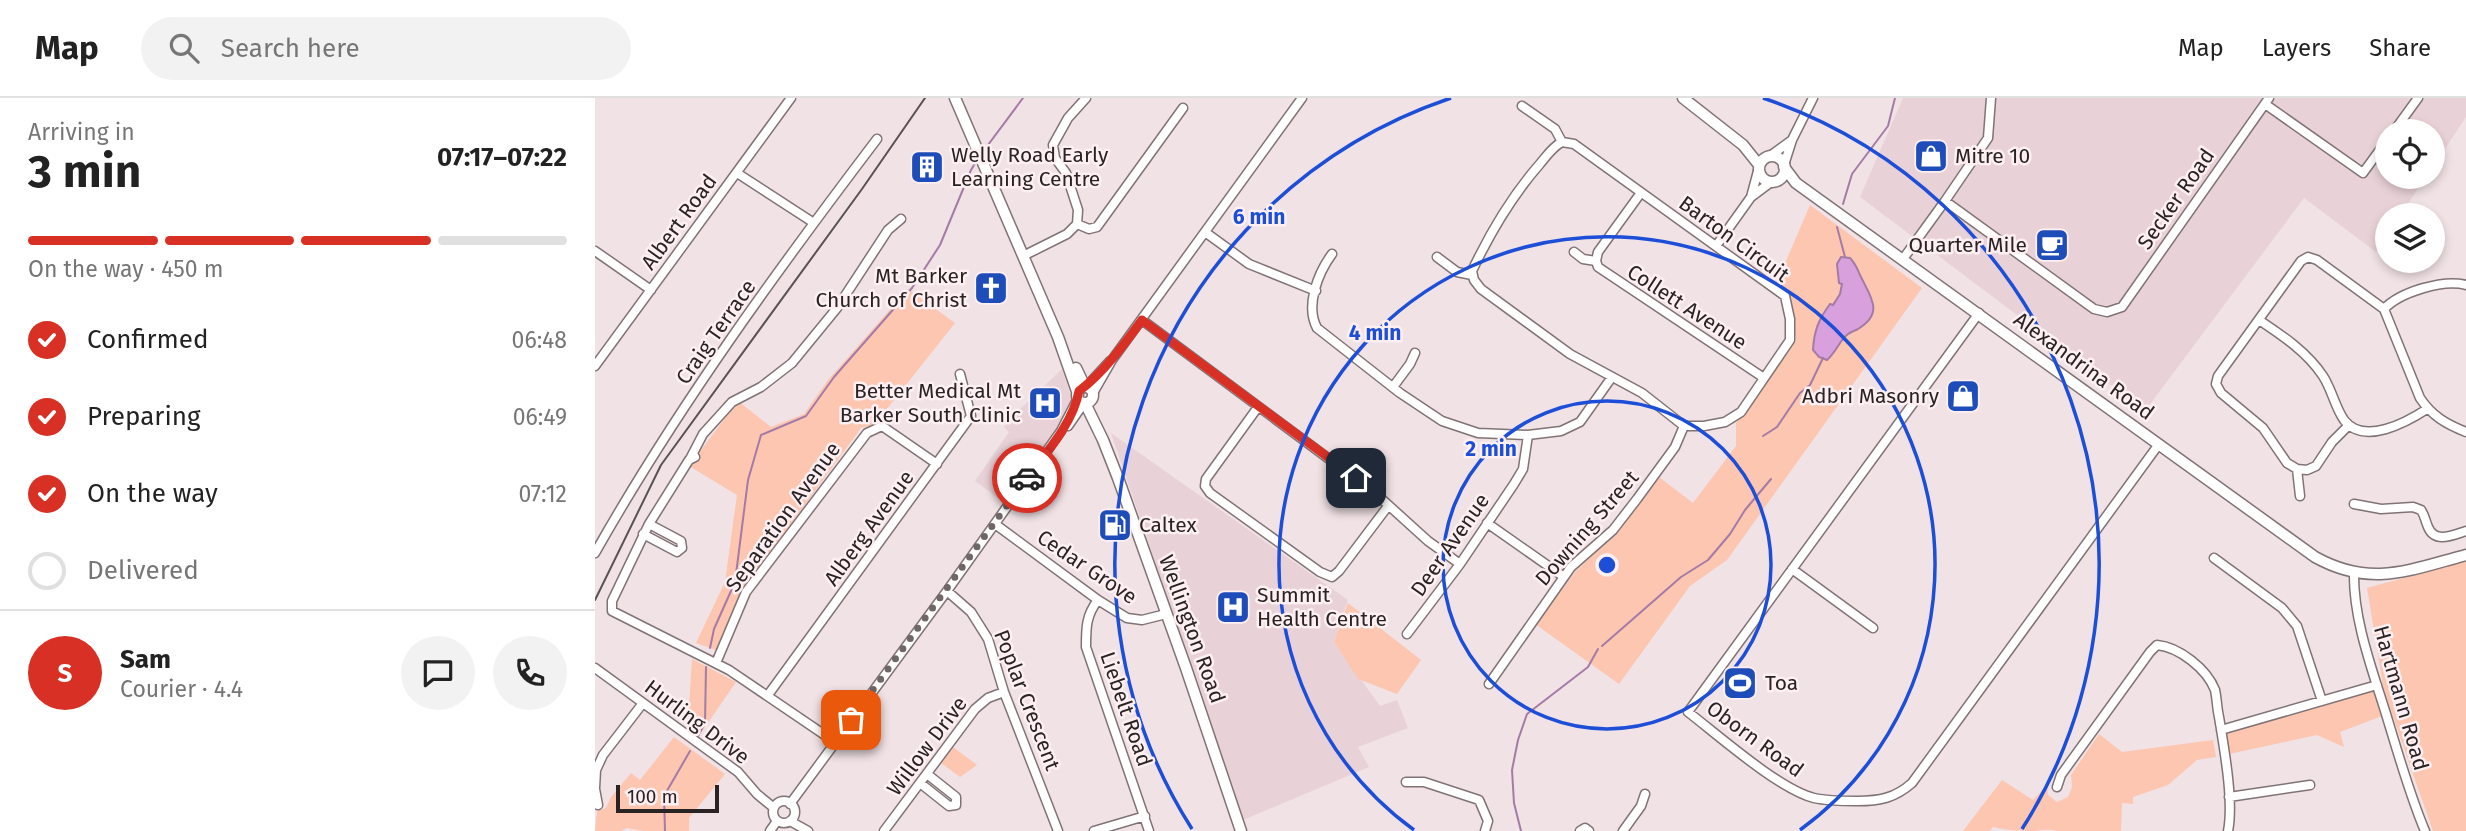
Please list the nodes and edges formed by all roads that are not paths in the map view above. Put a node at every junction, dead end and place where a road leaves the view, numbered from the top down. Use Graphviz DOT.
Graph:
graph roads {
  1 [pos="791,98"];
  2 [pos="955,98"];
  3 [pos="1086,98"];
  4 [pos="1302,98"];
  5 [pos="1683,98"];
  6 [pos="1813,98"];
  7 [pos="1991,98"];
  8 [pos="2419,98"];
  9 [pos="2267,101"];
  10 [pos="1522,106"];
  11 [pos="1183,108"];
  12 [pos="2403,119"];
  13 [pos="877,139"];
  14 [pos="1792,140"];
  15 [pos="1562,142"];
  16 [pos="2375,157"];
  17 [pos="1763,162"];
  18 [pos="1784,166"];
  19 [pos="737,173"];
  20 [pos="1773,182"];
  21 [pos="1796,183"];
  22 [pos="1640,194"];
  23 [pos="1751,197"];
  24 [pos="1945,201"];
  25 [pos="901,219"];
  26 [pos="814,223"];
  27 [pos="1077,224"];
  28 [pos="1205,232"];
  29 [pos="1716,246"];
  30 [pos="595,251"];
  31 [pos="1574,252"];
  32 [pos="1332,254"];
  33 [pos="1023,256"];
  34 [pos="1437,257"];
  35 [pos="1903,259"];
  36 [pos="1596,261"];
  37 [pos="1472,275"];
  38 [pos="2466,285"];
  39 [pos="651,290"];
  40 [pos="1316,291"];
  41 [pos="2384,309"];
  42 [pos="2107,312"];
  43 [pos="1979,313"];
  44 [pos="1142,320"];
  45 [pos="2259,320"];
  46 [pos="2109,323"];
  47 [pos="1058,337"];
  48 [pos="1415,353"];
  49 [pos="1112,360"];
  50 [pos="596,363"];
  51 [pos="960,373"];
  52 [pos="1078,373"];
  53 [pos="1094,377"];
  54 [pos="1612,377"];
  55 [pos="1764,378"];
  56 [pos="1393,387"];
  57 [pos="1085,396"];
  58 [pos="1258,407"];
  59 [pos="2427,409"];
  60 [pos="1078,413"];
  61 [pos="1091,417"];
  62 [pos="2349,425"];
  63 [pos="1684,426"];
  64 [pos="1061,432"];
  65 [pos="2466,432"];
  66 [pos="1528,435"];
  67 [pos="1103,440"];
  68 [pos="2159,444"];
  69 [pos="937,464"];
  70 [pos="2297,469"];
  71 [pos="2299,496"];
  72 [pos="2354,504"];
  73 [pos="1388,506"];
  74 [pos="1487,523"];
  75 [pos="649,524"];
  76 [pos="995,524"];
  77 [pos="2466,531"];
  78 [pos="643,534"];
  79 [pos="595,553"];
  80 [pos="2466,555"];
  81 [pos="2214,558"];
  82 [pos="1460,564"];
  83 [pos="1792,569"];
  84 [pos="2354,572"];
  85 [pos="1564,577"];
  86 [pos="947,591"];
  87 [pos="1098,600"];
  88 [pos="1166,614"];
  89 [pos="1873,628"];
  90 [pos="1407,634"];
  91 [pos="716,663"];
  92 [pos="595,668"];
  93 [pos="1489,684"];
  94 [pos="2377,685"];
  95 [pos="1004,692"];
  96 [pos="768,695"];
  97 [pos="2322,701"];
  98 [pos="643,703"];
  99 [pos="2221,730"];
  100 [pos="835,742"];
  101 [pos="927,774"];
  102 [pos="1406,782"];
  103 [pos="921,783"];
  104 [pos="2309,785"];
  105 [pos="2057,787"];
  106 [pos="595,788"];
  107 [pos="1645,794"];
  108 [pos="2229,797"];
  109 [pos="790,804"];
  110 [pos="598,806"];
  111 [pos="774,808"];
  112 [pos="1145,816"];
  113 [pos="777,821"];
  114 [pos="790,821"];
  115 [pos="770,831"];
  116 [pos="808,831"];
  117 [pos="884,831"];
  118 [pos="1058,831"];
  119 [pos="1094,831"];
  120 [pos="1149,831"];
  121 [pos="1241,831"];
  122 [pos="1485,831"];
  123 [pos="1580,831"];
  124 [pos="1589,831"];
  125 [pos="1623,831"];
  126 [pos="2228,831"];
  127 [pos="2425,831"];
  1 -- 19 [label="street, Albert Road"];
  2 -- 33 [label="main road, Wellington Road"];
  3 -- 27 [label="street"];
  4 -- 28 [label="street"];
  5 -- 17 [label="main road"];
  6 -- 14 [label="street"];
  7 -- 24 [label="street"];
  8 -- 12 [label="street"];
  9 -- 16 [label="street"];
  9 -- 42 [label="street, Secker Road"];
  10 -- 15 [label="street, Barton Circuit"];
  11 -- 27 [label="street"];
  13 -- 26 [label="street, Craig Terrace"];
  14 -- 17 [label="street"];
  14 -- 18 [label="street"];
  15 -- 22 [label="street, Barton Circuit"];
  15 -- 37 [label="street"];
  17 -- 18 [label="main road"];
  17 -- 20 [label="main road"];
  17 -- 23 [label="street"];
  18 -- 20 [label="main road"];
  18 -- 21 [label="main road, Alexandrina Road"];
  19 -- 26 [label="street"];
  19 -- 39 [label="street, Albert Road"];
  20 -- 21 [label="main road, Alexandrina Road"];
  20 -- 23 [label="street"];
  21 -- 35 [label="main road, Alexandrina Road"];
  22 -- 29 [label="street, Barton Circuit"];
  22 -- 36 [label="street"];
  23 -- 29 [label="street"];
  24 -- 35 [label="street"];
  24 -- 42 [label="street"];
  25 -- 75 [label="street"];
  26 -- 79 [label="street, Craig Terrace"];
  27 -- 33 [label="street"];
  28 -- 40 [label="street"];
  28 -- 44 [label="street"];
  29 -- 55 [label="street, Barton Circuit"];
  30 -- 39 [label="street"];
  31 -- 36 [label="street, Collett Avenue"];
  32 -- 40 [label="street"];
  33 -- 47 [label="main road, Wellington Road"];
  34 -- 37 [label="street"];
  35 -- 43 [label="main road, Alexandrina Road"];
  36 -- 55 [label="street, Collett Avenue"];
  37 -- 54 [label="street"];
  38 -- 41 [label="street"];
  39 -- 50 [label="street, Albert Road"];
  40 -- 56 [label="street"];
  41 -- 45 [label="street"];
  41 -- 59 [label="street"];
  42 -- 46 [label="street"];
  43 -- 68 [label="main road, Alexandrina Road"];
  43 -- 83 [label="street, Oborn Road"];
  44 -- 49 [label="street"];
  44 -- 58 [label="street"];
  45 -- 62 [label="street"];
  45 -- 70 [label="street"];
  47 -- 52 [label="main road, Wellington Road"];
  47 -- 57 [label="main road, Wellington Road"];
  48 -- 56 [label="street"];
  49 -- 53 [label="street"];
  49 -- 57 [label="street"];
  51 -- 69 [label="street, Alberg Avenue"];
  52 -- 53 [label="main road"];
  52 -- 57 [label="main road, Wellington Road"];
  53 -- 57 [label="street"];
  54 -- 63 [label="street"];
  54 -- 66 [label="street"];
  55 -- 63 [label="street, Barton Circuit"];
  56 -- 66 [label="street"];
  57 -- 60 [label="street"];
  57 -- 61 [label="main road, Wellington Road"];
  57 -- 64 [label="street"];
  57 -- 67 [label="main road, Wellington Road"];
  58 -- 73 [label="street"];
  58 -- 73 [label="street"];
  59 -- 62 [label="street"];
  59 -- 65 [label="street"];
  60 -- 61 [label="main road"];
  60 -- 64 [label="street"];
  61 -- 67 [label="main road, Wellington Road"];
  62 -- 70 [label="street"];
  63 -- 85 [label="street, Downing Street"];
  64 -- 76 [label="street"];
  66 -- 74 [label="street, Deer Avenue"];
  67 -- 88 [label="main road, Wellington Road"];
  68 -- 83 [label="street, Oborn Road"];
  68 -- 84 [label="main road, Alexandrina Road"];
  69 -- 91 [label="street, Separation Avenue"];
  69 -- 96 [label="street, Alberg Avenue"];
  70 -- 71 [label="street"];
  72 -- 77 [label="street"];
  73 -- 82 [label="street"];
  74 -- 82 [label="street, Deer Avenue"];
  74 -- 85 [label="street"];
  75 -- 78 [label="street"];
  75 -- 78 [label="street"];
  76 -- 86 [label="street"];
  76 -- 87 [label="street, Cedar Grove"];
  78 -- 91 [label="street"];
  80 -- 84 [label="main road, Alexandrina Road"];
  81 -- 97 [label="street"];
  82 -- 90 [label="street, Deer Avenue"];
  83 -- 89 [label="street"];
  84 -- 94 [label="street, Hartmann Road"];
  85 -- 93 [label="street, Downing Street"];
  86 -- 95 [label="street, Poplar Crescent"];
  86 -- 100 [label="street"];
  87 -- 88 [label="street, Cedar Grove"];
  87 -- 112 [label="street, Liebelt Road"];
  88 -- 121 [label="main road, Wellington Road"];
  91 -- 96 [label="street"];
  92 -- 98 [label="street, Hurling Drive"];
  94 -- 97 [label="street"];
  94 -- 127 [label="street, Hartmann Road"];
  95 -- 101 [label="street, Willow Drive"];
  95 -- 118 [label="street, Poplar Crescent"];
  96 -- 100 [label="street"];
  97 -- 99 [label="street"];
  98 -- 106 [label="street"];
  98 -- 111 [label="street, Hurling Drive"];
  99 -- 105 [label="street"];
  99 -- 108 [label="street"];
  100 -- 109 [label="street"];
  101 -- 103 [label="street, Willow Drive"];
  101 -- 103 [label="street"];
  102 -- 122 [label="street"];
  103 -- 117 [label="street, Willow Drive"];
  104 -- 108 [label="street"];
  106 -- 110 [label="street"];
  107 -- 125 [label="street"];
  108 -- 126 [label="street"];
  109 -- 111 [label="street"];
  109 -- 114 [label="street"];
  111 -- 113 [label="street"];
  112 -- 119 [label="street"];
  112 -- 120 [label="street, Liebelt Road"];
  113 -- 114 [label="street"];
  113 -- 115 [label="street"];
  114 -- 116 [label="street"];
  123 -- 124 [label="street"];
}
